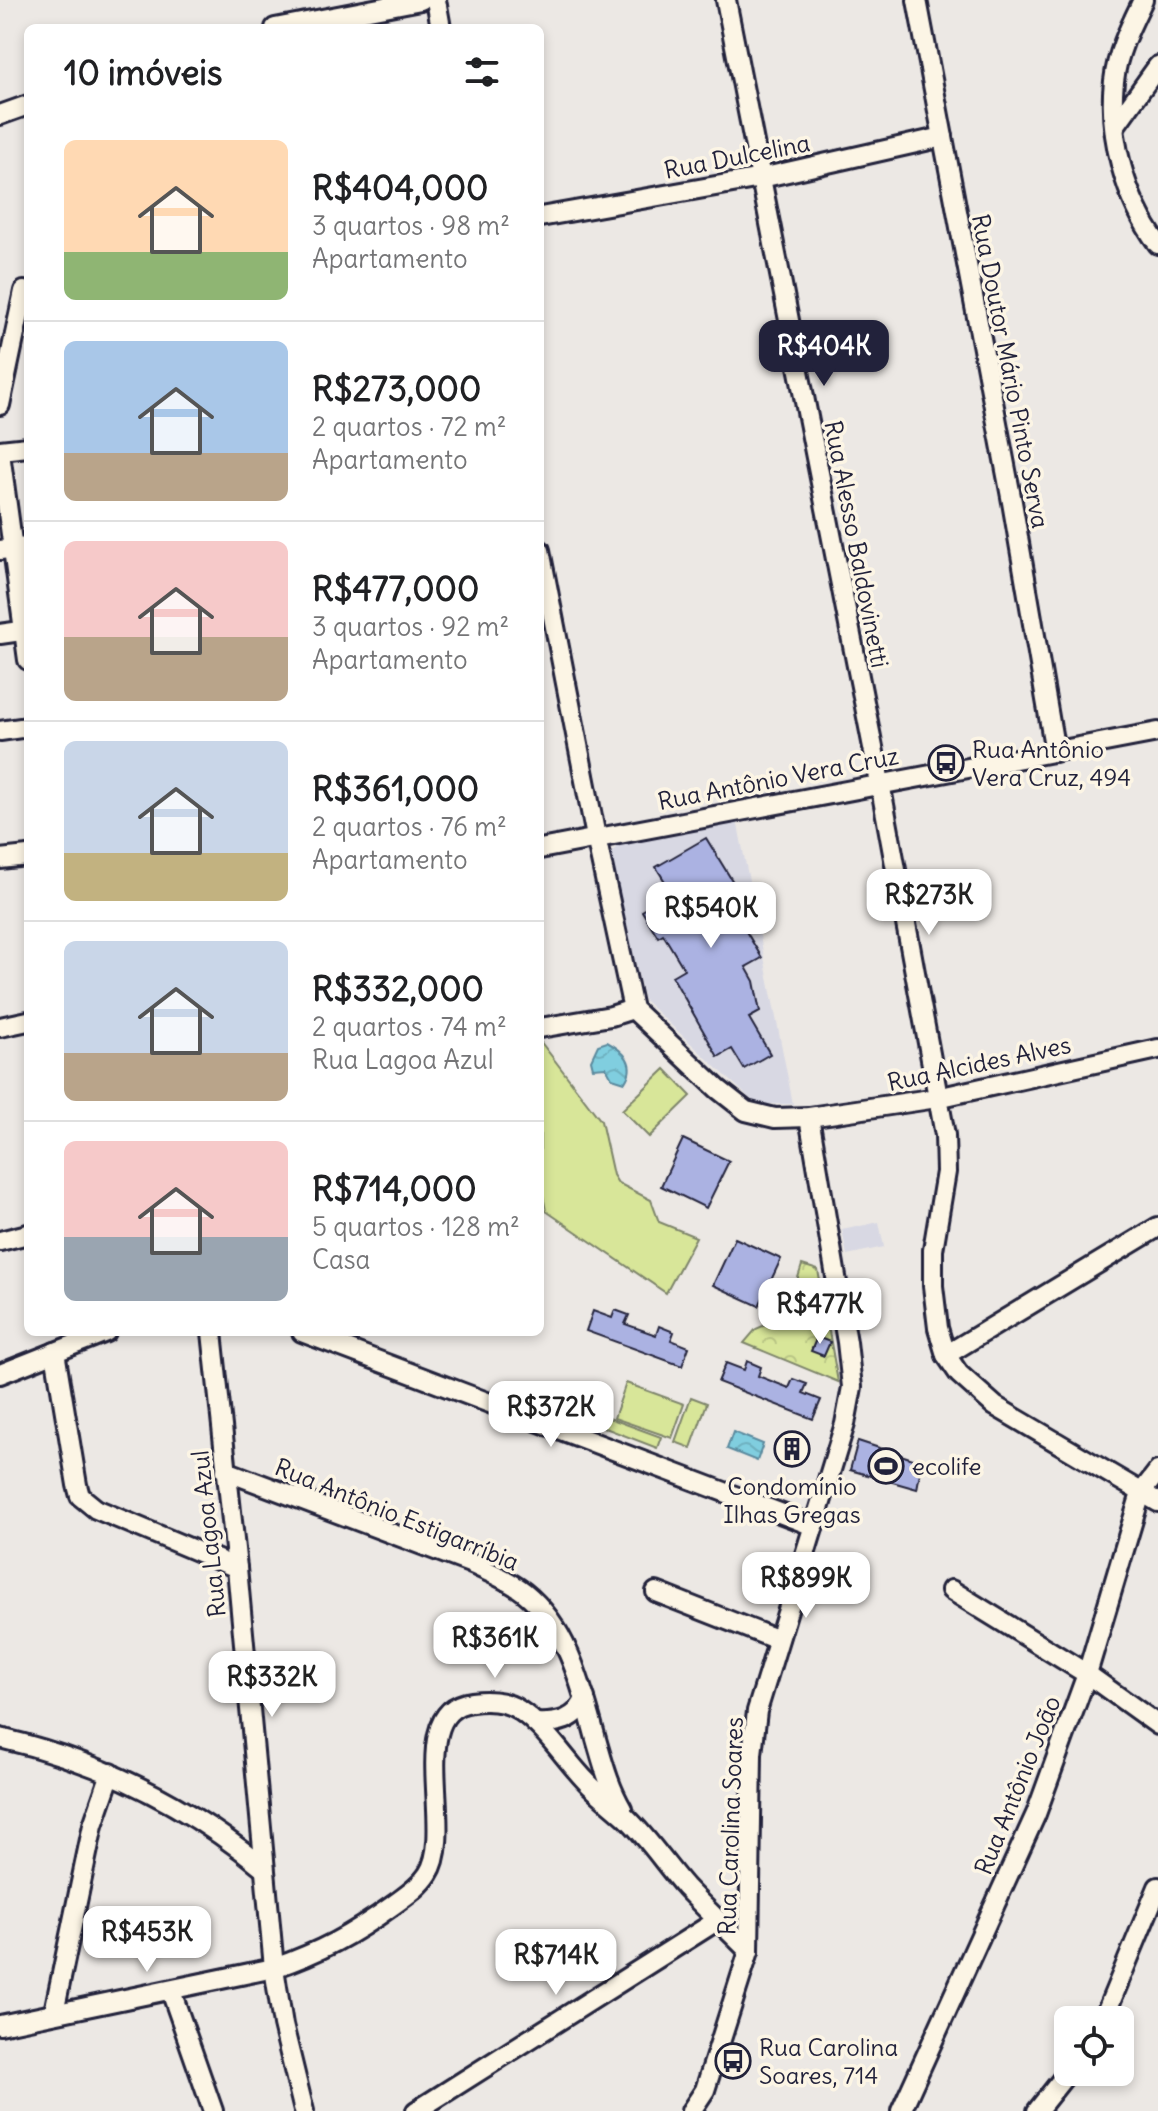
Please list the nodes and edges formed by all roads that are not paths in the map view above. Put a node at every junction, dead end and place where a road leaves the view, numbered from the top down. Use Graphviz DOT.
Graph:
graph roads {
  1 [pos="421,0"];
  2 [pos="436,0"];
  3 [pos="726,0"];
  4 [pos="917,0"];
  5 [pos="1143,0"];
  6 [pos="305,24"];
  7 [pos="440,24"];
  8 [pos="1158,66"];
  9 [pos="24,106"];
  10 [pos="0,115"];
  11 [pos="1115,126"];
  12 [pos="943,137"];
  13 [pos="761,178"];
  14 [pos="544,216"];
  15 [pos="1158,244"];
  16 [pos="24,291"];
  17 [pos="0,405"];
  18 [pos="24,448"];
  19 [pos="0,451"];
  20 [pos="14,549"];
  21 [pos="544,570"];
  22 [pos="24,616"];
  23 [pos="24,630"];
  24 [pos="0,634"];
  25 [pos="24,728"];
  26 [pos="0,731"];
  27 [pos="1158,732"];
  28 [pos="1055,752"];
  29 [pos="880,783"];
  30 [pos="596,837"];
  31 [pos="544,848"];
  32 [pos="24,856"];
  33 [pos="0,859"];
  34 [pos="633,1009"];
  35 [pos="24,1022"];
  36 [pos="0,1027"];
  37 [pos="544,1027"];
  38 [pos="1158,1049"];
  39 [pos="937,1098"];
  40 [pos="809,1117"];
  41 [pos="1158,1227"];
  42 [pos="24,1235"];
  43 [pos="0,1241"];
  44 [pos="96,1336"];
  45 [pos="212,1336"];
  46 [pos="313,1336"];
  47 [pos="55,1352"];
  48 [pos="946,1355"];
  49 [pos="0,1374"];
  50 [pos="226,1471"];
  51 [pos="1158,1471"];
  52 [pos="1150,1497"];
  53 [pos="814,1526"];
  54 [pos="237,1568"];
  55 [pos="951,1590"];
  56 [pos="656,1592"];
  57 [pos="778,1640"];
  58 [pos="1087,1674"];
  59 [pos="585,1698"];
  60 [pos="535,1723"];
  61 [pos="1158,1725"];
  62 [pos="0,1738"];
  63 [pos="111,1773"];
  64 [pos="627,1818"];
  65 [pos="264,1868"];
  66 [pos="1158,1887"];
  67 [pos="718,1920"];
  68 [pos="749,1951"];
  69 [pos="274,1968"];
  70 [pos="171,1991"];
  71 [pos="1109,2006"];
  72 [pos="54,2012"];
  73 [pos="0,2025"];
  74 [pos="1057,2086"];
  75 [pos="705,2090"];
  76 [pos="213,2111"];
  77 [pos="304,2111"];
  78 [pos="416,2111"];
  79 [pos="691,2111"];
  80 [pos="700,2111"];
  81 [pos="901,2111"];
  82 [pos="1037,2111"];
  1 -- 6 [label="street"];
  2 -- 7 [label="street"];
  3 -- 13 [label="street, Rua Alesso Baldovinetti"];
  4 -- 12 [label="street, Rua Doutor Mário Pinto Serva"];
  5 -- 11 [label="street"];
  8 -- 11 [label="street"];
  9 -- 10 [label="street"];
  11 -- 15 [label="street"];
  12 -- 13 [label="street, Rua Dulcelina"];
  12 -- 28 [label="street, Rua Doutor Mário Pinto Serva"];
  13 -- 14 [label="street, Rua Dulcelina"];
  13 -- 29 [label="street, Rua Alesso Baldovinetti"];
  16 -- 17 [label="street"];
  18 -- 19 [label="street"];
  19 -- 20 [label="street"];
  20 -- 22 [label="street"];
  21 -- 30 [label="street"];
  23 -- 24 [label="street"];
  25 -- 26 [label="street"];
  27 -- 28 [label="street, Rua Antônio Vera Cruz"];
  28 -- 29 [label="street, Rua Antônio Vera Cruz"];
  29 -- 30 [label="street, Rua Antônio Vera Cruz"];
  29 -- 39 [label="street, Rua Alesso Baldovinetti"];
  30 -- 31 [label="street, Rua Antônio Vera Cruz"];
  30 -- 34 [label="street"];
  32 -- 33 [label="street"];
  34 -- 37 [label="street"];
  34 -- 40 [label="street, Rua Alcides Alves"];
  35 -- 36 [label="street"];
  38 -- 39 [label="street, Rua Alcides Alves"];
  39 -- 40 [label="street, Rua Alcides Alves"];
  39 -- 48 [label="street, Rua Alesso Baldovinetti"];
  40 -- 53 [label="street, Rua Carolina Soares"];
  41 -- 48 [label="street"];
  42 -- 43 [label="street"];
  44 -- 47 [label="street"];
  45 -- 50 [label="street, Rua Lagoa Azul"];
  46 -- 53 [label="street"];
  47 -- 49 [label="street"];
  47 -- 54 [label="street"];
  48 -- 52 [label="street"];
  50 -- 54 [label="street, Rua Lagoa Azul"];
  50 -- 59 [label="street, Rua Antônio Estigarríbia"];
  51 -- 52 [label="street, Rua Antônio João"];
  52 -- 58 [label="street, Rua Antônio João"];
  53 -- 57 [label="street, Rua Carolina Soares"];
  54 -- 65 [label="street, Rua Lagoa Azul"];
  55 -- 58 [label="street"];
  56 -- 57 [label="street"];
  57 -- 68 [label="street, Rua Carolina Soares"];
  58 -- 61 [label="street"];
  58 -- 81 [label="street, Rua Antônio João"];
  59 -- 60 [label="street"];
  59 -- 64 [label="street, Rua Antônio Estigarríbia"];
  60 -- 64 [label="street"];
  60 -- 69 [label="street"];
  62 -- 63 [label="street"];
  63 -- 65 [label="street"];
  63 -- 72 [label="street"];
  64 -- 67 [label="street"];
  65 -- 69 [label="street, Rua Lagoa Azul"];
  66 -- 71 [label="street"];
  67 -- 68 [label="street"];
  67 -- 78 [label="street"];
  68 -- 75 [label="street, Rua Carolina Soares"];
  69 -- 70 [label="street"];
  69 -- 77 [label="street, Rua Lagoa Azul"];
  70 -- 72 [label="street"];
  70 -- 76 [label="street"];
  72 -- 73 [label="street"];
  74 -- 82 [label="street"];
  75 -- 79 [label="street, Rua Carolina Soares"];
  75 -- 80 [label="street"];
}
